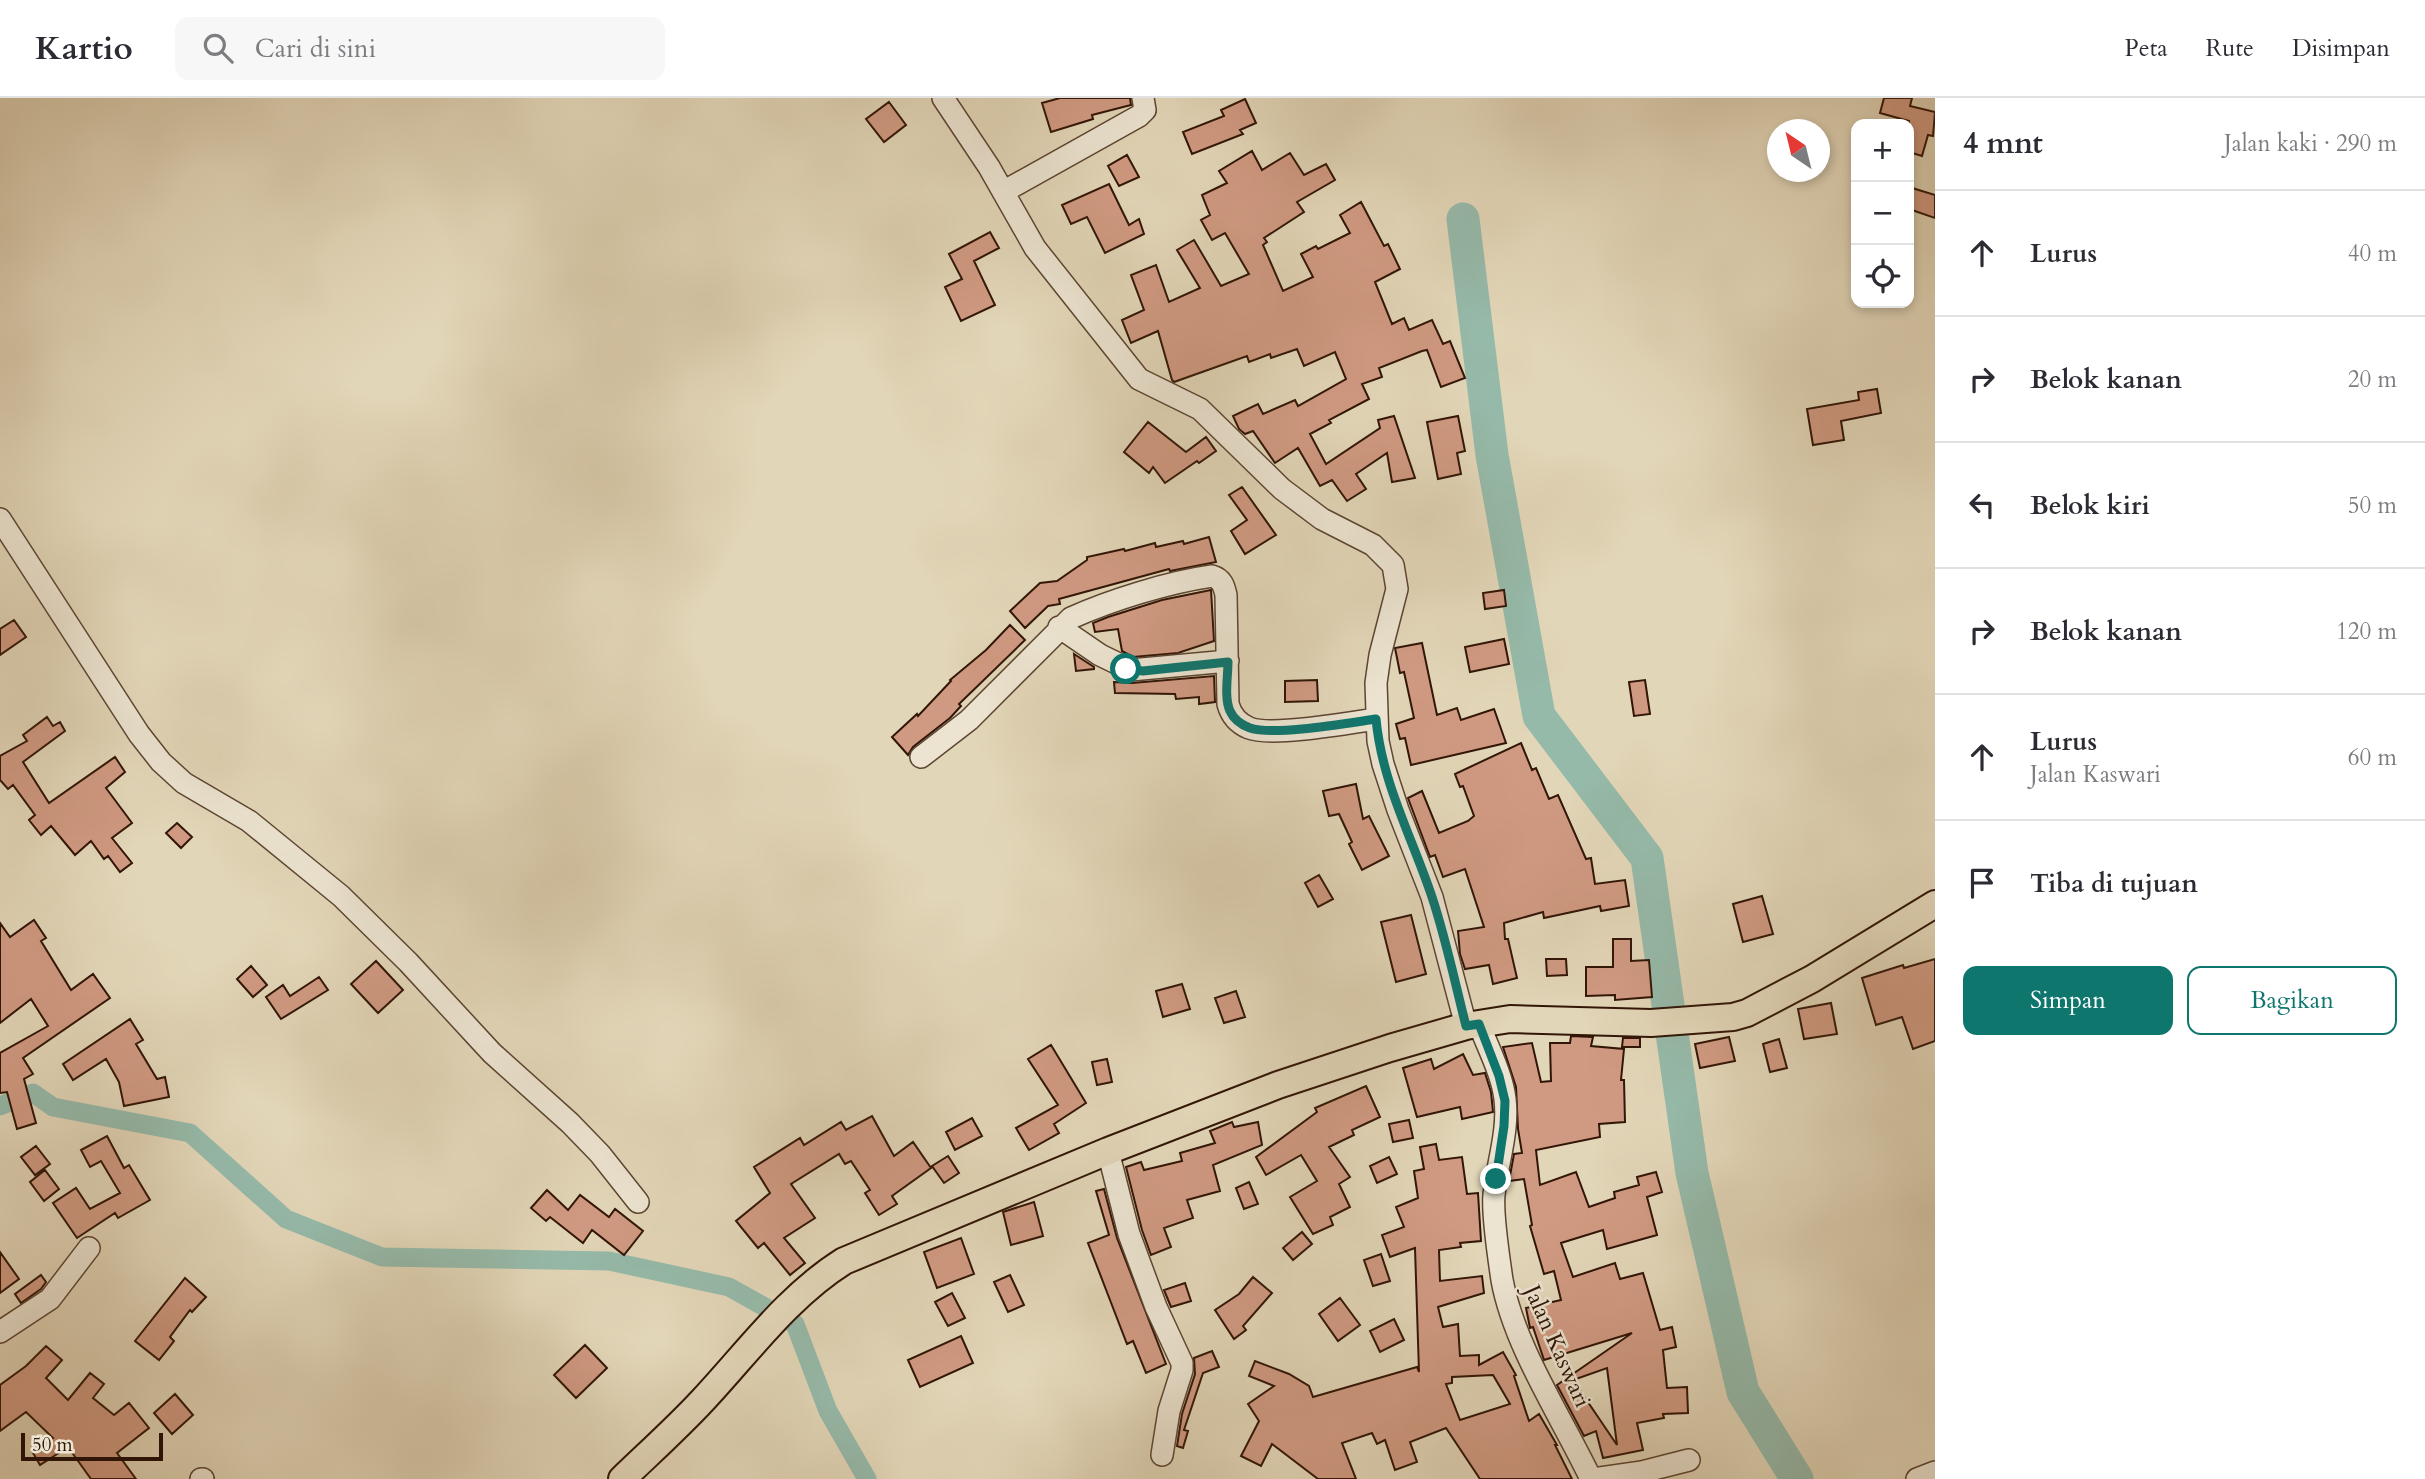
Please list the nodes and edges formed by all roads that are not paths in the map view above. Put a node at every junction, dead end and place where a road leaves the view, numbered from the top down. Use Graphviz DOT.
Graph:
graph roads {
  1 [pos="943,98"];
  2 [pos="1143,98"];
  3 [pos="1003,192"];
  4 [pos="0,519"];
  5 [pos="1059,627"];
  6 [pos="1228,662"];
  7 [pos="1376,719"];
  8 [pos="921,757"];
  9 [pos="1935,904"];
  10 [pos="1472,1025"];
  11 [pos="1108,1151"];
  12 [pos="638,1202"];
  13 [pos="89,1248"];
  14 [pos="0,1332"];
  15 [pos="1162,1455"];
  16 [pos="1689,1460"];
  17 [pos="1935,1472"];
  18 [pos="622,1479"];
  19 [pos="1592,1479"];
  20 [pos="1917,1479"];
  1 -- 3 [label="street, Jalan Kaswari"];
  2 -- 3 [label="street"];
  3 -- 7 [label="street, Jalan Kaswari"];
  4 -- 12 [label="street"];
  5 -- 6 [label="street"];
  5 -- 6 [label="street"];
  5 -- 8 [label="street"];
  6 -- 7 [label="street"];
  7 -- 10 [label="street, Jalan Kaswari"];
  9 -- 10 [label="main road"];
  10 -- 11 [label="main road"];
  10 -- 19 [label="street, Jalan Kaswari"];
  11 -- 15 [label="street"];
  11 -- 18 [label="main road"];
  13 -- 14 [label="street"];
  16 -- 19 [label="street"];
  17 -- 20 [label="street"];
}
